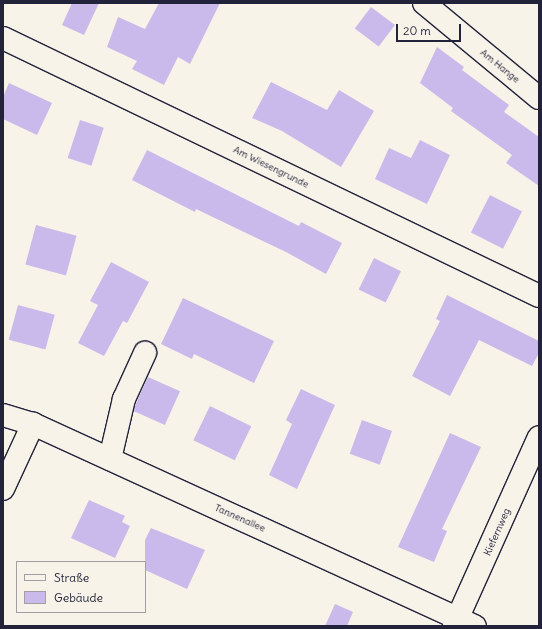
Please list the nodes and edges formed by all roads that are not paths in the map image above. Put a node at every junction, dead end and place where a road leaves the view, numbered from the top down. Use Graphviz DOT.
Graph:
graph roads {
  1 [pos="424,3"];
  2 [pos="3,38"];
  3 [pos="539,98"];
  4 [pos="539,296"];
  5 [pos="145,353"];
  6 [pos="3,415"];
  7 [pos="33,424"];
  8 [pos="539,437"];
  9 [pos="110,459"];
  10 [pos="3,489"];
  11 [pos="463,623"];
  1 -- 3 [label="street, Am Hange"];
  2 -- 4 [label="street, Am Wiesengrunde"];
  5 -- 9 [label="street"];
  6 -- 7 [label="street, Tannenallee"];
  7 -- 9 [label="street, Tannenallee"];
  7 -- 10 [label="street"];
  8 -- 11 [label="street, Kiefernweg"];
  9 -- 11 [label="street, Tannenallee"];
}
